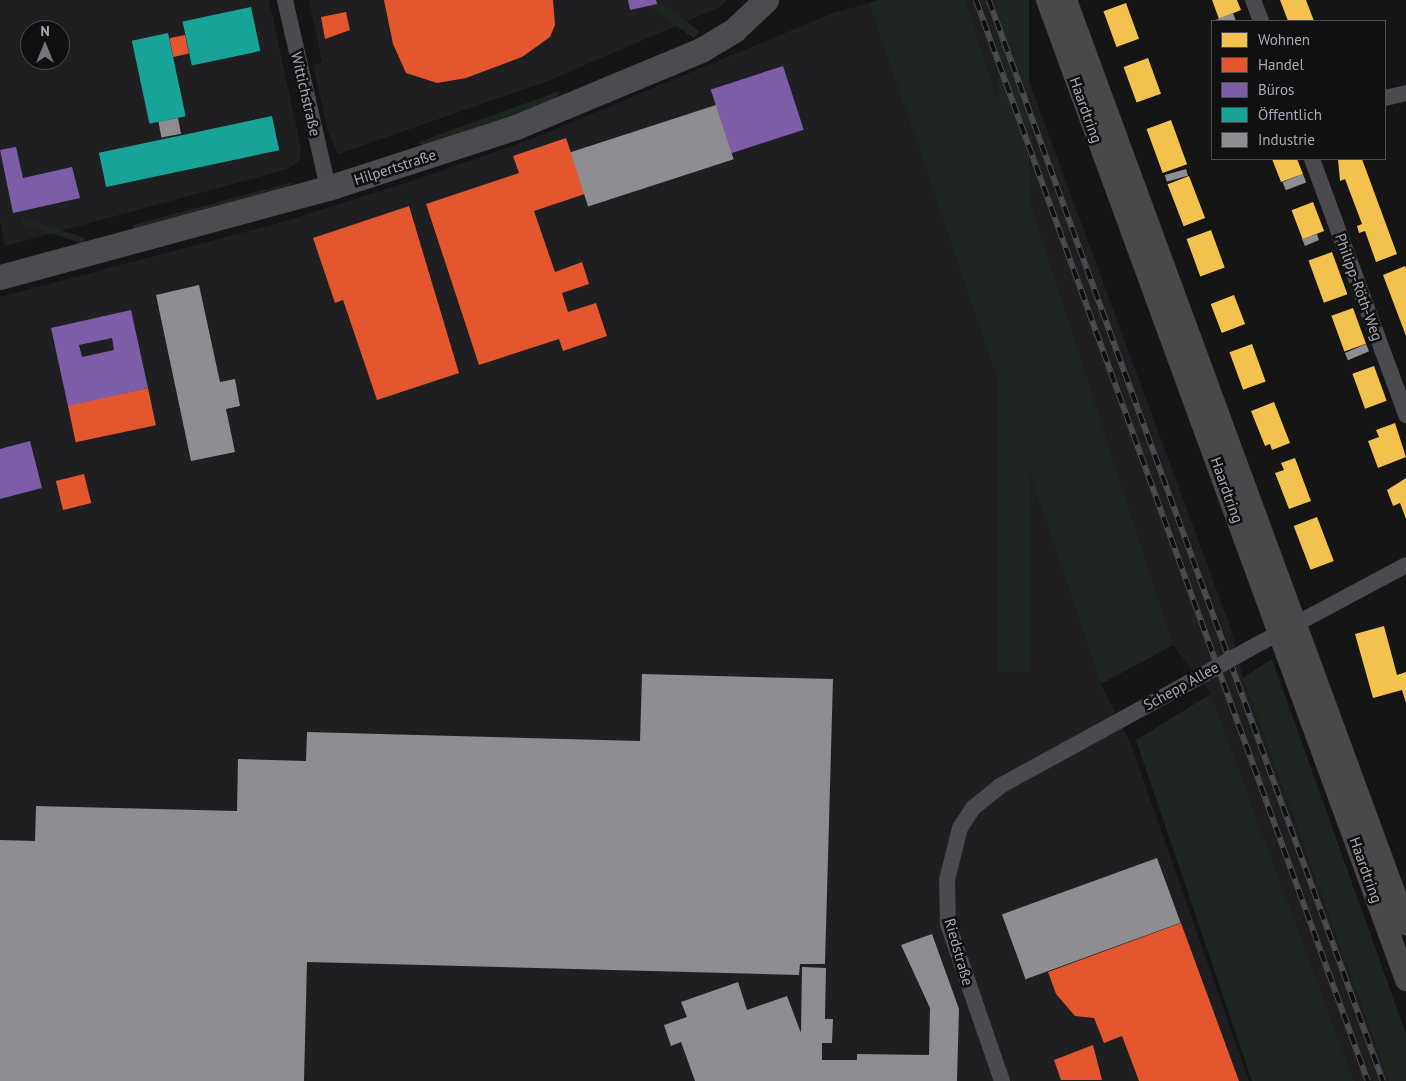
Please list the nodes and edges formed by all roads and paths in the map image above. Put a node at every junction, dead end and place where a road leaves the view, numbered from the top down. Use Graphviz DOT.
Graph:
graph roads {
  1 [pos="285,0"];
  2 [pos="766,0"];
  3 [pos="1047,0"];
  4 [pos="1066,0"];
  5 [pos="1253,0"];
  6 [pos="1261,20"];
  7 [pos="1406,93"];
  8 [pos="1386,98"];
  9 [pos="1312,160"];
  10 [pos="328,188"];
  11 [pos="0,277"];
  12 [pos="1406,415"];
  13 [pos="1406,565"];
  14 [pos="1288,628"];
  15 [pos="964,820"];
  16 [pos="1406,924"];
  17 [pos="1406,980"];
  18 [pos="1002,1081"];
  1 -- 10 [label="street, Wittichstraße"];
  2 -- 10 [label="main road, Hilpertstraße"];
  3 -- 14 [label="main road, Haardtring"];
  4 -- 14 [label="main road, Haardtring"];
  5 -- 6 [label="street"];
  7 -- 8 [label="street"];
  9 -- 12 [label="street, Philipp-Röth-Weg"];
  10 -- 11 [label="main road, Hilpertstraße"];
  13 -- 14 [label="street, Schepp Allee"];
  14 -- 15 [label="street, Schepp Allee, bridge"];
  14 -- 16 [label="main road, Haardtring"];
  14 -- 17 [label="main road, Haardtring"];
  15 -- 18 [label="street, Riedstraße"];
}
